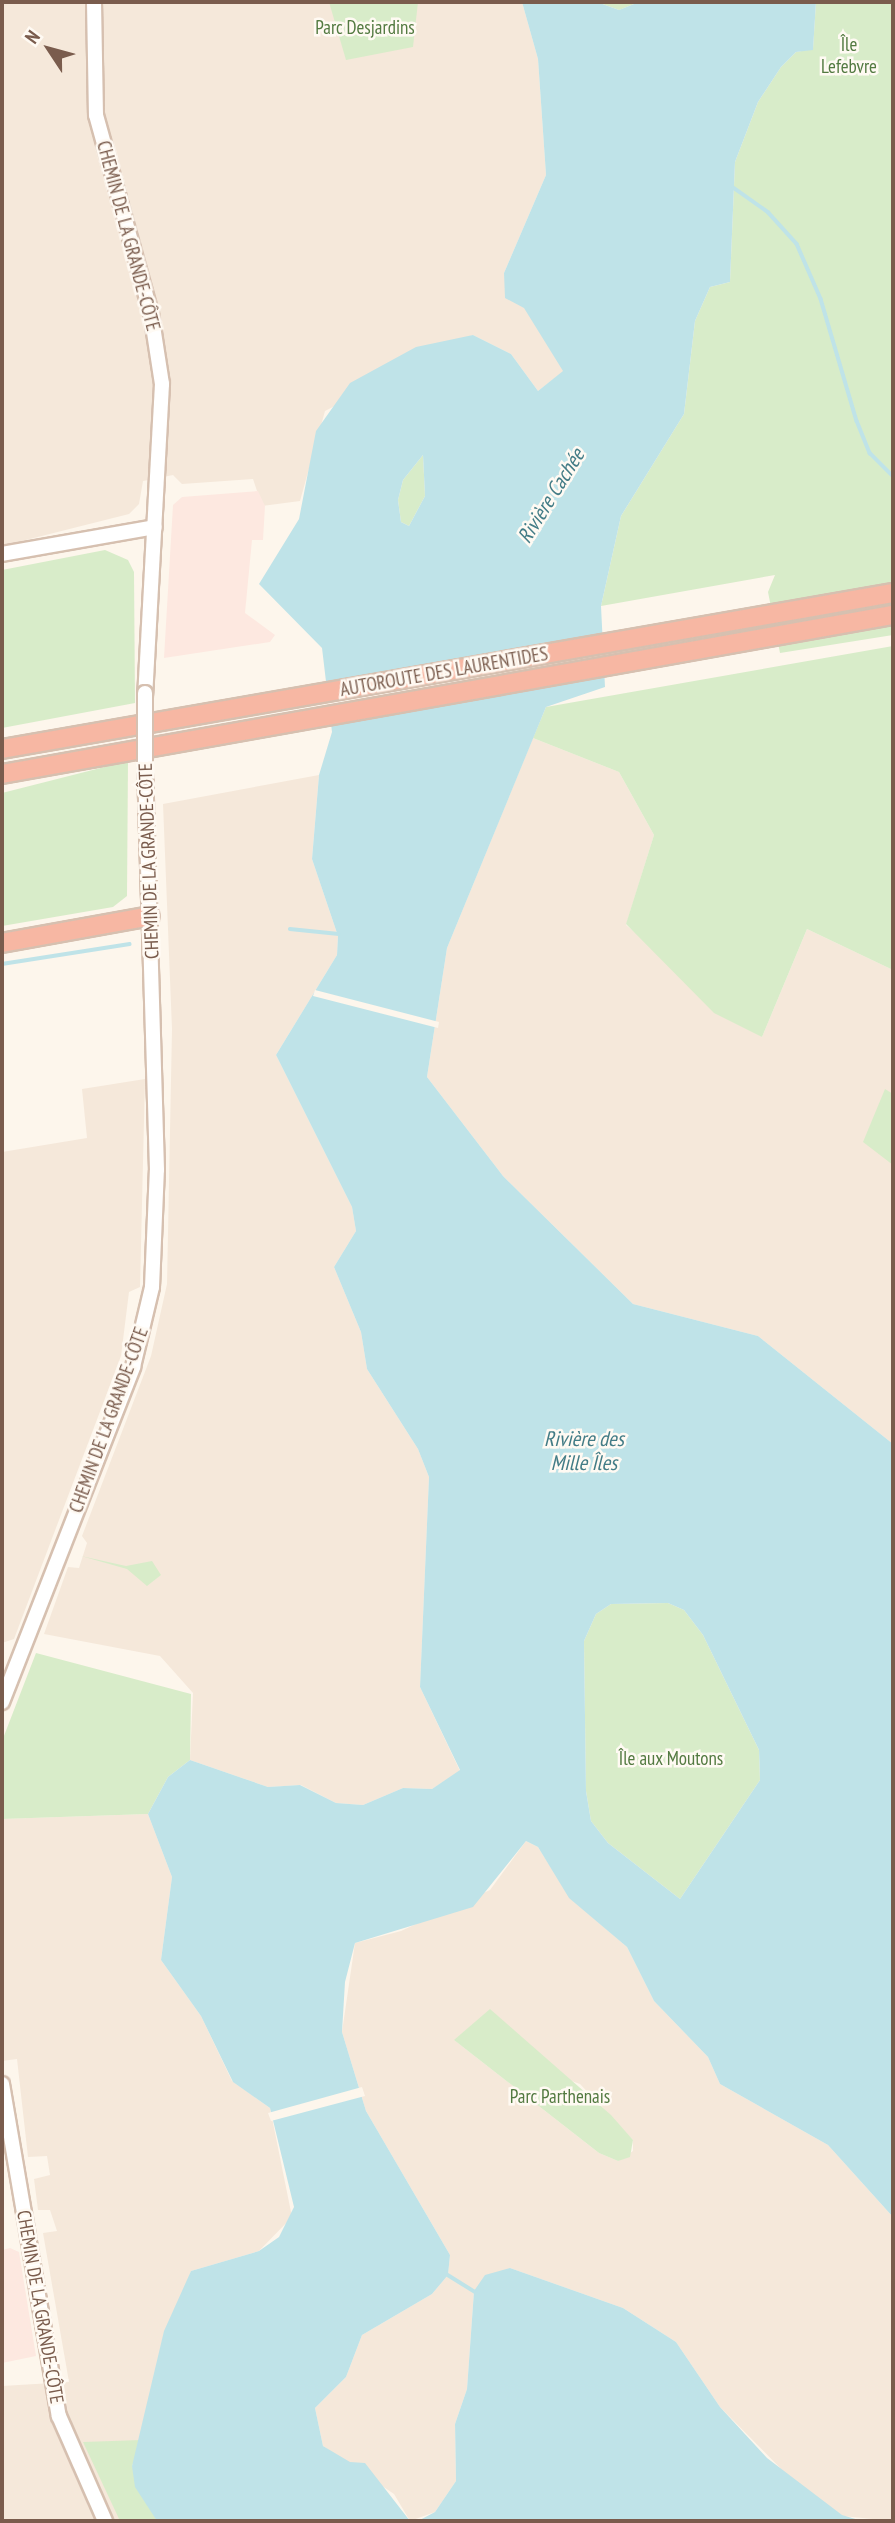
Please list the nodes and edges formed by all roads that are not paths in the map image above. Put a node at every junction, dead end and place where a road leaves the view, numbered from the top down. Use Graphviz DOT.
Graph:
graph roads {
  1 [pos="93,2"];
  2 [pos="155,527"];
  3 [pos="2,554"];
  4 [pos="893,593"];
  5 [pos="893,615"];
  6 [pos="2,749"];
  7 [pos="2,774"];
  8 [pos="150,916"];
  9 [pos="2,943"];
  10 [pos="2,1702"];
  11 [pos="2,2084"];
  12 [pos="105,2521"];
  1 -- 2 [label="main road, CHEMIN DE LA GRANDE-CÔTE"];
  2 -- 3 [label="main road"];
  2 -- 8 [label="main road, CHEMIN DE LA GRANDE-CÔTE, bridge"];
  4 -- 6 [label="highway, AUTOROUTE DES LAURENTIDES"];
  5 -- 7 [label="highway, AUTOROUTE DES LAURENTIDES"];
  8 -- 9 [label="highway"];
  8 -- 10 [label="main road, CHEMIN DE LA GRANDE-CÔTE"];
  11 -- 12 [label="main road, CHEMIN DE LA GRANDE-CÔTE"];
}
